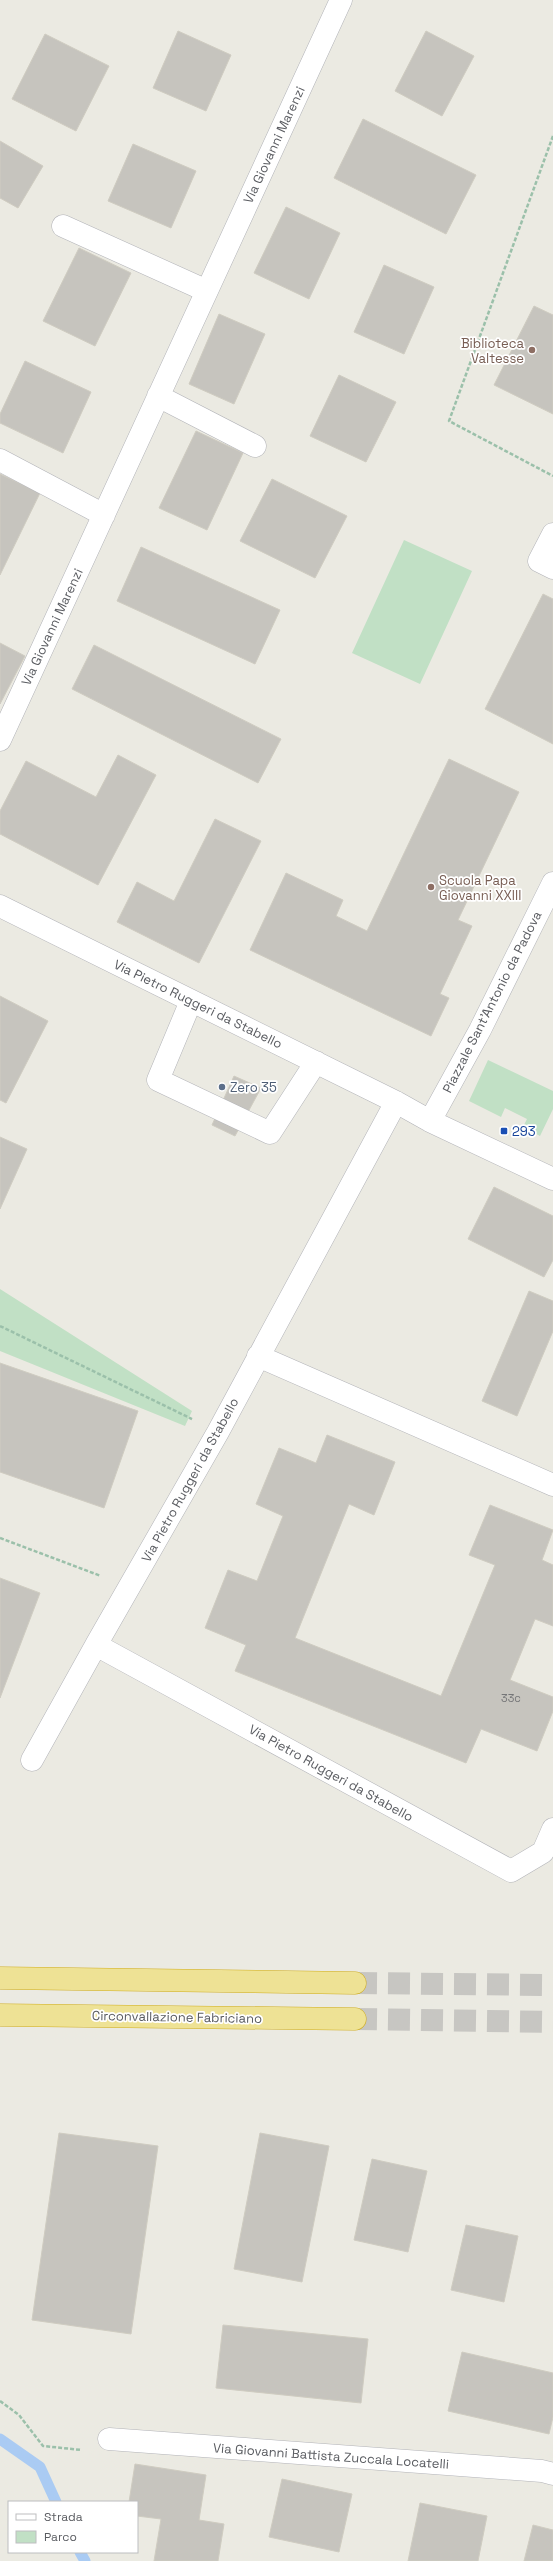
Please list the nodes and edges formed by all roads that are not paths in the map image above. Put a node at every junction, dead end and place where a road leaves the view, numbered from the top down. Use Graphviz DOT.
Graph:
graph roads {
  1 [pos="341,0"];
  2 [pos="63,226"];
  3 [pos="207,291"];
  4 [pos="158,396"];
  5 [pos="255,446"];
  6 [pos="0,460"];
  7 [pos="104,515"];
  8 [pos="553,534"];
  9 [pos="553,568"];
  10 [pos="0,740"];
  11 [pos="553,883"];
  12 [pos="0,906"];
  13 [pos="191,1001"];
  14 [pos="316,1062"];
  15 [pos="396,1102"];
  16 [pos="430,1121"];
  17 [pos="553,1179"];
  18 [pos="258,1356"];
  19 [pos="553,1485"];
  20 [pos="96,1646"];
  21 [pos="32,1760"];
  22 [pos="553,1829"];
  23 [pos="0,1978"];
  24 [pos="355,1983"];
  25 [pos="0,2015"];
  26 [pos="355,2019"];
  27 [pos="109,2440"];
  28 [pos="553,2474"];
  1 -- 3 [label="street, Via Giovanni Marenzi"];
  2 -- 3 [label="street"];
  3 -- 4 [label="street, Via Giovanni Marenzi"];
  4 -- 5 [label="street"];
  4 -- 7 [label="street, Via Giovanni Marenzi"];
  6 -- 7 [label="street"];
  7 -- 10 [label="street, Via Giovanni Marenzi"];
  8 -- 9 [label="street"];
  11 -- 16 [label="street, Piazzale Sant'Antonio da Padova"];
  12 -- 13 [label="street, Via Pietro Ruggeri da Stabello"];
  13 -- 14 [label="street, Via Pietro Ruggeri da Stabello"];
  13 -- 14 [label="street"];
  14 -- 15 [label="street, Via Pietro Ruggeri da Stabello"];
  15 -- 16 [label="street, Via Pietro Ruggeri da Stabello"];
  15 -- 18 [label="street, Via Pietro Ruggeri da Stabello"];
  16 -- 17 [label="street, Via Pietro Ruggeri da Stabello"];
  18 -- 19 [label="street"];
  18 -- 20 [label="street, Via Pietro Ruggeri da Stabello"];
  20 -- 21 [label="street, Via Pietro Ruggeri da Stabello"];
  20 -- 22 [label="street, Via Pietro Ruggeri da Stabello"];
  23 -- 24 [label="highway"];
  25 -- 26 [label="highway, Circonvallazione Fabriciano"];
  27 -- 28 [label="street, Via Giovanni Battista Zuccala Locatelli"];
}
